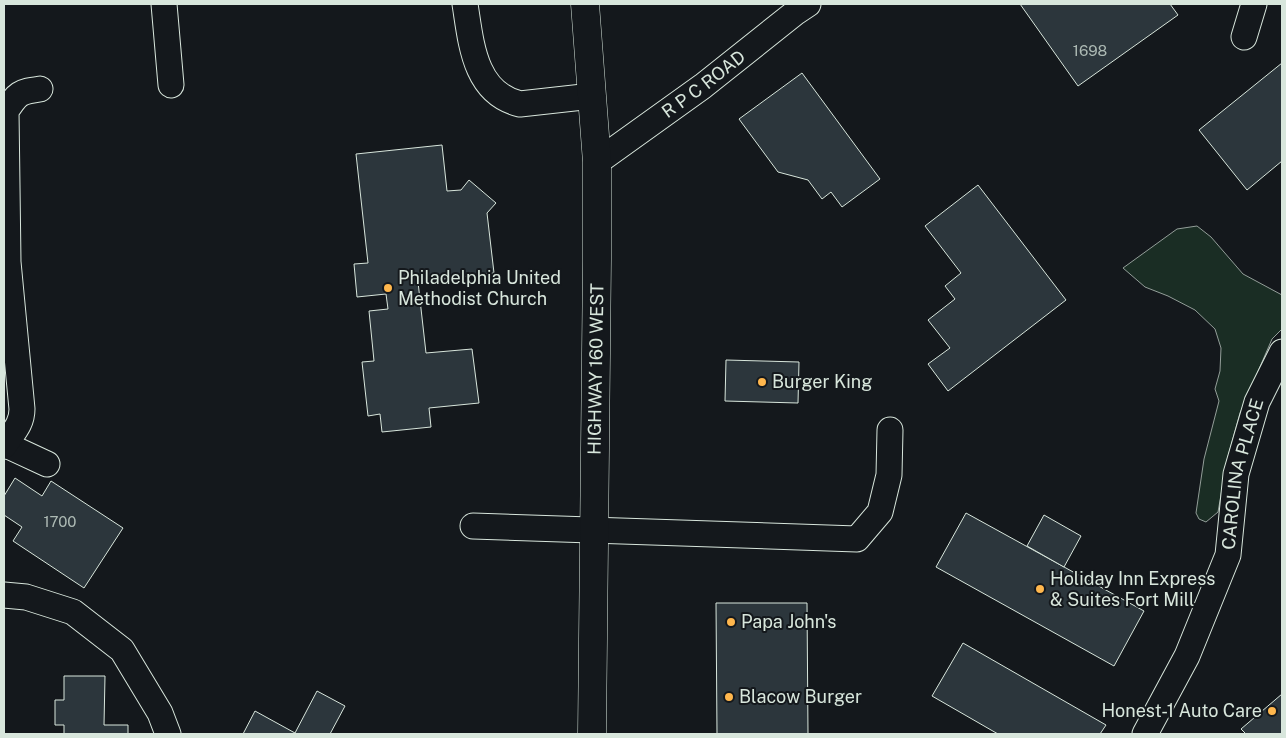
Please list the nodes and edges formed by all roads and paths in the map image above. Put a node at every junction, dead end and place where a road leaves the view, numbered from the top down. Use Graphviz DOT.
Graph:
graph roads {
  1 [pos="164,4"];
  2 [pos="465,4"];
  3 [pos="585,4"];
  4 [pos="808,4"];
  5 [pos="1254,4"];
  6 [pos="1244,37"];
  7 [pos="171,85"];
  8 [pos="40,89"];
  9 [pos="592,96"];
  10 [pos="597,162"];
  11 [pos="1282,352"];
  12 [pos="890,430"];
  13 [pos="4,444"];
  14 [pos="47,464"];
  15 [pos="473,526"];
  16 [pos="594,530"];
  17 [pos="4,595"];
  18 [pos="162,727"];
  19 [pos="592,734"];
  20 [pos="1145,734"];
  1 -- 7 [label="street"];
  2 -- 9 [label="street"];
  3 -- 9 [label="main road, HIGHWAY 160 WEST"];
  4 -- 10 [label="street, R P C ROAD"];
  5 -- 6 [label="street"];
  8 -- 13 [label="street"];
  9 -- 10 [label="main road, HIGHWAY 160 WEST"];
  10 -- 16 [label="main road, HIGHWAY 160 WEST"];
  11 -- 20 [label="street, CAROLINA PLACE"];
  12 -- 16 [label="street"];
  13 -- 14 [label="street"];
  15 -- 16 [label="street"];
  16 -- 19 [label="main road, HIGHWAY 160 WEST"];
  17 -- 18 [label="street"];
}
